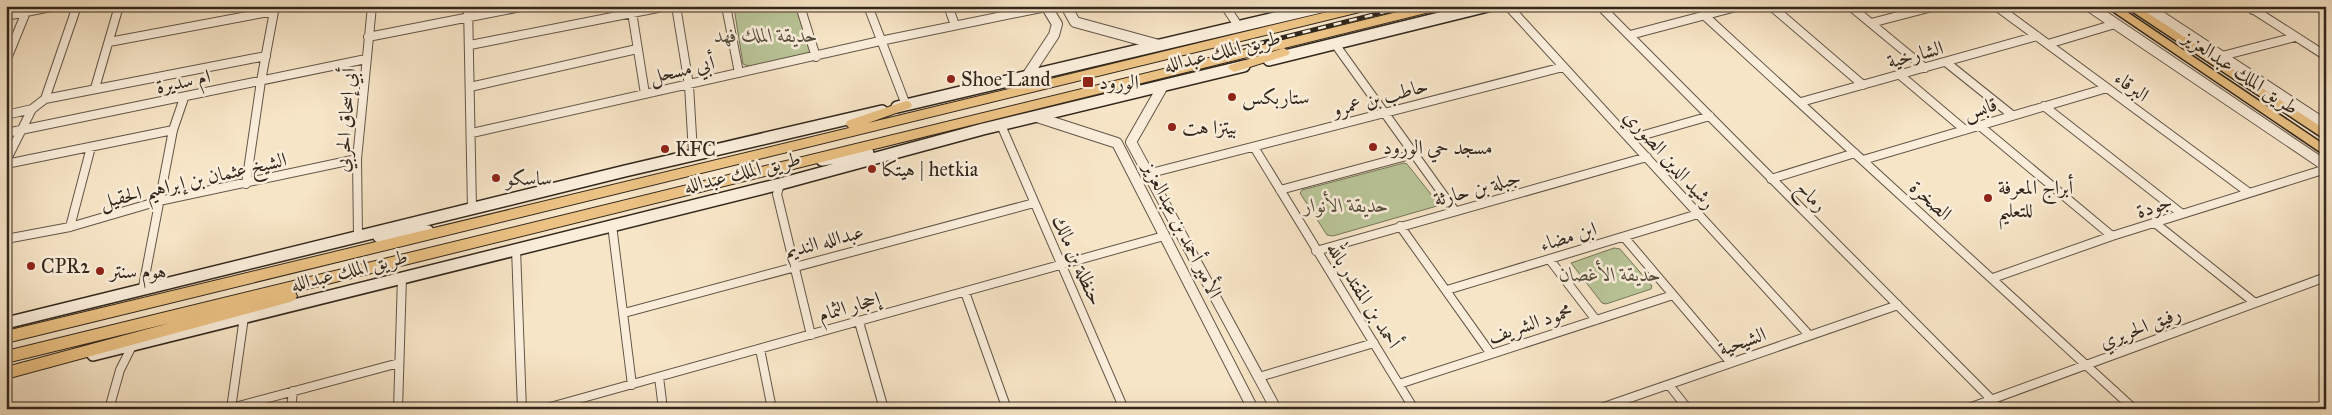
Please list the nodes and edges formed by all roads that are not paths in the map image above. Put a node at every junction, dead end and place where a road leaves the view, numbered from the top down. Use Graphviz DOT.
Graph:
graph roads {
  1 [pos="56,6"];
  2 [pos="78,6"];
  3 [pos="119,6"];
  4 [pos="372,6"];
  5 [pos="468,6"];
  6 [pos="526,6"];
  7 [pos="668,6"];
  8 [pos="676,6"];
  9 [pos="726,6"];
  10 [pos="800,6"];
  11 [pos="868,6"];
  12 [pos="948,6"];
  13 [pos="1066,6"];
  14 [pos="1225,6"];
  15 [pos="1326,6"];
  16 [pos="1367,6"];
  17 [pos="1438,6"];
  18 [pos="1488,6"];
  19 [pos="1508,6"];
  20 [pos="1600,6"];
  21 [pos="1740,6"];
  22 [pos="1771,6"];
  23 [pos="1850,6"];
  24 [pos="1936,6"];
  25 [pos="1996,6"];
  26 [pos="2089,6"];
  27 [pos="2110,6"];
  28 [pos="2129,6"];
  29 [pos="2145,6"];
  30 [pos="2266,6"];
  31 [pos="1046,7"];
  32 [pos="274,8"];
  33 [pos="2250,8"];
  34 [pos="26,12"];
  35 [pos="632,12"];
  36 [pos="6,16"];
  37 [pos="1706,16"];
  38 [pos="468,18"];
  39 [pos="1388,18"];
  40 [pos="1260,22"];
  41 [pos="1871,23"];
  42 [pos="2115,24"];
  43 [pos="955,25"];
  44 [pos="1239,26"];
  45 [pos="2182,31"];
  46 [pos="1630,36"];
  47 [pos="2037,36"];
  48 [pos="368,37"];
  49 [pos="2295,37"];
  50 [pos="880,41"];
  51 [pos="109,42"];
  52 [pos="1335,44"];
  53 [pos="2048,44"];
  54 [pos="470,45"];
  55 [pos="1159,45"];
  56 [pos="637,49"];
  57 [pos="266,56"];
  58 [pos="816,56"];
  59 [pos="2222,56"];
  60 [pos="2326,56"];
  61 [pos="366,59"];
  62 [pos="6,61"];
  63 [pos="1947,63"];
  64 [pos="1563,66"];
  65 [pos="1234,68"];
  66 [pos="1924,68"];
  67 [pos="739,73"];
  68 [pos="1900,75"];
  69 [pos="1027,76"];
  70 [pos="261,81"];
  71 [pos="689,84"];
  72 [pos="1863,85"];
  73 [pos="1163,86"];
  74 [pos="470,87"];
  75 [pos="96,88"];
  76 [pos="2107,88"];
  77 [pos="645,94"];
  78 [pos="184,98"];
  79 [pos="44,99"];
  80 [pos="1801,102"];
  81 [pos="906,105"];
  82 [pos="2044,106"];
  83 [pos="32,109"];
  84 [pos="1384,113"];
  85 [pos="2292,113"];
  86 [pos="6,115"];
  87 [pos="2012,115"];
  88 [pos="1710,116"];
  89 [pos="1037,117"];
  90 [pos="1001,125"];
  91 [pos="2326,125"];
  92 [pos="1980,126"];
  93 [pos="983,129"];
  94 [pos="21,130"];
  95 [pos="174,130"];
  96 [pos="1964,130"];
  97 [pos="6,133"];
  98 [pos="472,133"];
  99 [pos="2326,136"];
  100 [pos="1630,139"];
  101 [pos="91,147"];
  102 [pos="1254,147"];
  103 [pos="2326,152"];
  104 [pos="692,153"];
  105 [pos="1855,153"];
  106 [pos="1414,154"];
  107 [pos="748,158"];
  108 [pos="1647,158"];
  109 [pos="357,159"];
  110 [pos="1863,160"];
  111 [pos="6,163"];
  112 [pos="788,165"];
  113 [pos="2326,167"];
  114 [pos="1147,174"];
  115 [pos="1771,179"];
  116 [pos="246,184"];
  117 [pos="780,184"];
  118 [pos="1280,190"];
  119 [pos="2248,192"];
  120 [pos="159,201"];
  121 [pos="1034,203"];
  122 [pos="472,209"];
  123 [pos="1455,210"];
  124 [pos="1698,214"];
  125 [pos="2182,214"];
  126 [pos="2155,224"];
  127 [pos="612,225"];
  128 [pos="1400,226"];
  129 [pos="70,227"];
  130 [pos="449,228"];
  131 [pos="502,235"];
  132 [pos="358,236"];
  133 [pos="1164,236"];
  134 [pos="2112,236"];
  135 [pos="1624,237"];
  136 [pos="6,240"];
  137 [pos="516,248"];
  138 [pos="1316,250"];
  139 [pos="1550,260"];
  140 [pos="1061,265"];
  141 [pos="795,267"];
  142 [pos="402,277"];
  143 [pos="2326,277"];
  144 [pos="1993,278"];
  145 [pos="142,287"];
  146 [pos="1447,290"];
  147 [pos="965,292"];
  148 [pos="1673,295"];
  149 [pos="2256,303"];
  150 [pos="1898,305"];
  151 [pos="624,312"];
  152 [pos="244,317"];
  153 [pos="1596,320"];
  154 [pos="859,322"];
  155 [pos="6,323"];
  156 [pos="811,335"];
  157 [pos="1808,335"];
  158 [pos="6,337"];
  159 [pos="1374,343"];
  160 [pos="132,346"];
  161 [pos="760,349"];
  162 [pos="1491,354"];
  163 [pos="6,357"];
  164 [pos="399,363"];
  165 [pos="1731,363"];
  166 [pos="2088,366"];
  167 [pos="6,373"];
  168 [pos="659,377"];
  169 [pos="1259,377"];
  170 [pos="1399,384"];
  171 [pos="632,385"];
  172 [pos="1669,385"];
  173 [pos="293,391"];
  174 [pos="1991,399"];
  175 [pos="109,409"];
  176 [pos="231,409"];
  177 [pos="292,409"];
  178 [pos="398,409"];
  179 [pos="522,409"];
  180 [pos="543,409"];
  181 [pos="663,409"];
  182 [pos="772,409"];
  183 [pos="884,409"];
  184 [pos="1007,409"];
  185 [pos="1124,409"];
  186 [pos="1253,409"];
  187 [pos="1276,409"];
  188 [pos="1414,409"];
  189 [pos="1598,409"];
  190 [pos="1688,409"];
  191 [pos="1966,409"];
  192 [pos="2001,409"];
  193 [pos="2134,409"];
  1 -- 34 [label="street"];
  2 -- 79 [label="street"];
  3 -- 51 [label="street"];
  4 -- 48 [label="street, أبي إسحاق الحربي"];
  5 -- 38 [label="street"];
  6 -- 38 [label="street"];
  7 -- 35 [label="street"];
  8 -- 71 [label="street"];
  9 -- 67 [label="street"];
  10 -- 58 [label="street"];
  11 -- 50 [label="street"];
  12 -- 43 [label="street"];
  13 -- 55 [label="street"];
  14 -- 44 [label="street"];
  15 -- 40 [label="main road"];
  16 -- 40 [label="main road"];
  16 -- 107 [label="highway, طريق الملك عبدالله"];
  17 -- 39 [label="highway, طريق الملك عبدالله"];
  18 -- 52 [label="main road, طريق الملك عبدالله"];
  19 -- 64 [label="street, رشيد الدين الصوري"];
  20 -- 46 [label="street, رماح"];
  21 -- 37 [label="street"];
  22 -- 72 [label="street"];
  23 -- 41 [label="street"];
  24 -- 41 [label="street"];
  25 -- 47 [label="street, البرقاء"];
  26 -- 42 [label="street"];
  27 -- 103 [label="main road, طريق الملك عبدالعزيز"];
  28 -- 85 [label="main road, طريق الملك عبدالعزيز"];
  29 -- 45 [label="street"];
  30 -- 33 [label="street"];
  31 -- 43 [label="street, أبي مسحل"];
  31 -- 69 [label="street"];
  32 -- 51 [label="street"];
  32 -- 57 [label="street"];
  33 -- 49 [label="street"];
  34 -- 36 [label="street"];
  34 -- 62 [label="street"];
  35 -- 54 [label="street"];
  35 -- 56 [label="street"];
  37 -- 46 [label="street"];
  37 -- 80 [label="street, الصخرة"];
  38 -- 48 [label="street"];
  38 -- 54 [label="street"];
  39 -- 65 [label="highway"];
  39 -- 112 [label="highway, طريق الملك عبدالله"];
  40 -- 44 [label="main road"];
  41 -- 66 [label="street"];
  42 -- 53 [label="street"];
  42 -- 113 [label="street"];
  43 -- 50 [label="street, أبي مسحل"];
  44 -- 55 [label="main road"];
  45 -- 59 [label="street"];
  45 -- 85 [label="street"];
  46 -- 88 [label="street, رماح"];
  47 -- 53 [label="street, البرقاء"];
  47 -- 63 [label="street, الشارخية"];
  48 -- 61 [label="street, أبي إسحاق الحربي"];
  49 -- 59 [label="street"];
  49 -- 60 [label="street"];
  50 -- 58 [label="street, أبي مسحل"];
  50 -- 81 [label="street"];
  51 -- 75 [label="street"];
  52 -- 65 [label="main road, طريق الملك عبدالله"];
  52 -- 84 [label="street"];
  53 -- 76 [label="street, البرقاء"];
  54 -- 74 [label="street"];
  55 -- 69 [label="main road"];
  56 -- 74 [label="street"];
  56 -- 77 [label="street"];
  57 -- 70 [label="street"];
  57 -- 75 [label="street"];
  58 -- 67 [label="street, أبي مسحل"];
  59 -- 91 [label="street"];
  61 -- 70 [label="street, ام سديرة"];
  61 -- 109 [label="street, أبي إسحاق الحربي"];
  63 -- 66 [label="street, الشارخية"];
  63 -- 87 [label="street"];
  64 -- 84 [label="street, حاطب بن عمرو"];
  64 -- 100 [label="street, رشيد الدين الصوري"];
  65 -- 73 [label="main road, طريق الملك عبدالله"];
  66 -- 68 [label="street, الشارخية"];
  67 -- 71 [label="street, أبي مسحل"];
  68 -- 72 [label="street, الشارخية"];
  68 -- 96 [label="street"];
  69 -- 81 [label="main road"];
  70 -- 78 [label="street, ام سديرة"];
  70 -- 116 [label="street"];
  71 -- 77 [label="street, أبي مسحل"];
  71 -- 104 [label="street"];
  72 -- 80 [label="street, الشارخية"];
  73 -- 89 [label="main road, طريق الملك عبدالله"];
  73 -- 114 [label="street, الأمير أحمد بن عبدالعزيز"];
  74 -- 98 [label="street"];
  75 -- 79 [label="street"];
  76 -- 82 [label="street, قابس"];
  76 -- 119 [label="street, البرقاء"];
  77 -- 98 [label="street, أبي مسحل"];
  78 -- 94 [label="street, ام سديرة"];
  78 -- 95 [label="street"];
  79 -- 83 [label="street"];
  80 -- 105 [label="street, الصخرة"];
  81 -- 104 [label="main road"];
  81 -- 107 [label="highway"];
  82 -- 87 [label="street, قابس"];
  82 -- 125 [label="street"];
  83 -- 86 [label="street"];
  83 -- 94 [label="street"];
  84 -- 102 [label="street, حاطب بن عمرو"];
  84 -- 106 [label="street"];
  85 -- 99 [label="main road, طريق الملك عبدالعزيز"];
  87 -- 92 [label="street, قابس"];
  88 -- 100 [label="street"];
  88 -- 115 [label="street, رماح"];
  89 -- 90 [label="main road, طريق الملك عبدالله"];
  89 -- 133 [label="street, الأمير أحمد بن عبدالعزيز"];
  90 -- 93 [label="main road, طريق الملك عبدالله"];
  90 -- 121 [label="street, حنظلة بن مالك"];
  92 -- 96 [label="street, قابس"];
  92 -- 134 [label="street"];
  93 -- 112 [label="main road"];
  93 -- 117 [label="main road, طريق الملك عبدالله"];
  94 -- 97 [label="street, ام سديرة"];
  94 -- 111 [label="street"];
  95 -- 101 [label="street"];
  95 -- 120 [label="street"];
  96 -- 110 [label="street, قابس"];
  98 -- 122 [label="street"];
  100 -- 108 [label="street, رشيد الدين الصوري"];
  101 -- 111 [label="street"];
  101 -- 129 [label="street"];
  102 -- 114 [label="street, حاطب بن عمرو"];
  102 -- 118 [label="street, أحمد بن المقتدر بالله"];
  104 -- 122 [label="main road"];
  105 -- 110 [label="street, الصخرة"];
  105 -- 115 [label="street"];
  106 -- 118 [label="street"];
  106 -- 123 [label="street"];
  107 -- 130 [label="highway, طريق الملك عبدالله"];
  108 -- 123 [label="street, جبلة بن حارثة"];
  108 -- 124 [label="street, رشيد الدين الصوري"];
  109 -- 116 [label="street, الشيخ عثمان بن إبراهيم الحقيل"];
  109 -- 132 [label="street, أبي إسحاق الحربي"];
  110 -- 144 [label="street, الصخرة"];
  112 -- 131 [label="highway, طريق الملك عبدالله"];
  113 -- 119 [label="street, جودة"];
  114 -- 169 [label="street, الأمير أحمد بن عبدالعزيز"];
  115 -- 150 [label="street, رماح"];
  116 -- 120 [label="street, الشيخ عثمان بن إبراهيم الحقيل"];
  117 -- 127 [label="main road, طريق الملك عبدالله"];
  117 -- 141 [label="street"];
  118 -- 138 [label="street, أحمد بن المقتدر بالله"];
  119 -- 125 [label="street, جودة"];
  120 -- 129 [label="street, الشيخ عثمان بن إبراهيم الحقيل"];
  120 -- 145 [label="street"];
  121 -- 140 [label="street, حنظلة بن مالك"];
  121 -- 141 [label="street, عبدالله النديم"];
  122 -- 132 [label="main road"];
  123 -- 128 [label="street, جبلة بن حارثة"];
  124 -- 135 [label="street, ابن مضاء"];
  124 -- 157 [label="street, رشيد الدين الصوري"];
  125 -- 126 [label="street, جودة"];
  126 -- 134 [label="street, جودة"];
  126 -- 149 [label="street"];
  127 -- 137 [label="main road, طريق الملك عبدالله"];
  127 -- 151 [label="street"];
  128 -- 138 [label="street, جبلة بن حارثة"];
  128 -- 146 [label="street"];
  129 -- 136 [label="street, الشيخ عثمان بن إبراهيم الحقيل"];
  130 -- 155 [label="main road"];
  130 -- 158 [label="highway, طريق الملك عبدالله"];
  131 -- 163 [label="highway, طريق الملك عبدالله"];
  131 -- 167 [label="highway"];
  132 -- 145 [label="main road"];
  133 -- 140 [label="street, إحجار الثمام"];
  133 -- 186 [label="street, الأمير أحمد بن عبدالعزيز"];
  134 -- 144 [label="street, جودة"];
  135 -- 139 [label="street, ابن مضاء"];
  135 -- 148 [label="street"];
  137 -- 142 [label="main road, طريق الملك عبدالله"];
  137 -- 179 [label="street"];
  138 -- 159 [label="street, أحمد بن المقتدر بالله"];
  139 -- 146 [label="street, ابن مضاء"];
  139 -- 153 [label="street"];
  140 -- 147 [label="street, إحجار الثمام"];
  140 -- 185 [label="street, حنظلة بن مالك"];
  141 -- 151 [label="street, عبدالله النديم"];
  141 -- 156 [label="street"];
  142 -- 152 [label="main road, طريق الملك عبدالله"];
  142 -- 164 [label="street"];
  143 -- 149 [label="street, رفيق الحريري"];
  144 -- 166 [label="street, الصخرة"];
  145 -- 155 [label="main road"];
  146 -- 162 [label="street"];
  147 -- 154 [label="street, إحجار الثمام"];
  147 -- 184 [label="street"];
  148 -- 153 [label="street, محمود الشريف"];
  148 -- 165 [label="street"];
  149 -- 166 [label="street, رفيق الحريري"];
  150 -- 157 [label="street, الشيحية"];
  150 -- 174 [label="street, رماح"];
  151 -- 171 [label="street"];
  152 -- 160 [label="main road, طريق الملك عبدالله"];
  152 -- 176 [label="street"];
  153 -- 162 [label="street, محمود الشريف"];
  154 -- 156 [label="street, إحجار الثمام"];
  154 -- 183 [label="street"];
  156 -- 161 [label="street, إحجار الثمام"];
  157 -- 165 [label="street, الشيحية"];
  159 -- 169 [label="street"];
  159 -- 170 [label="street, أحمد بن المقتدر بالله"];
  160 -- 167 [label="main road, طريق الملك عبدالله"];
  160 -- 175 [label="street"];
  161 -- 168 [label="street, إحجار الثمام"];
  161 -- 182 [label="street"];
  162 -- 170 [label="street, محمود الشريف"];
  164 -- 173 [label="street"];
  164 -- 178 [label="street"];
  165 -- 172 [label="street, الشيحية"];
  166 -- 174 [label="street, رفيق الحريري"];
  166 -- 193 [label="street, الصخرة"];
  168 -- 171 [label="street, إحجار الثمام"];
  168 -- 181 [label="street"];
  169 -- 187 [label="street, الأمير أحمد بن عبدالعزيز"];
  170 -- 188 [label="street, أحمد بن المقتدر بالله"];
  171 -- 180 [label="street, إحجار الثمام"];
  172 -- 189 [label="street, الشيحية"];
  172 -- 190 [label="street"];
  173 -- 176 [label="street"];
  173 -- 177 [label="street"];
  174 -- 191 [label="street, رفيق الحريري"];
  174 -- 192 [label="street, رماح"];
}
